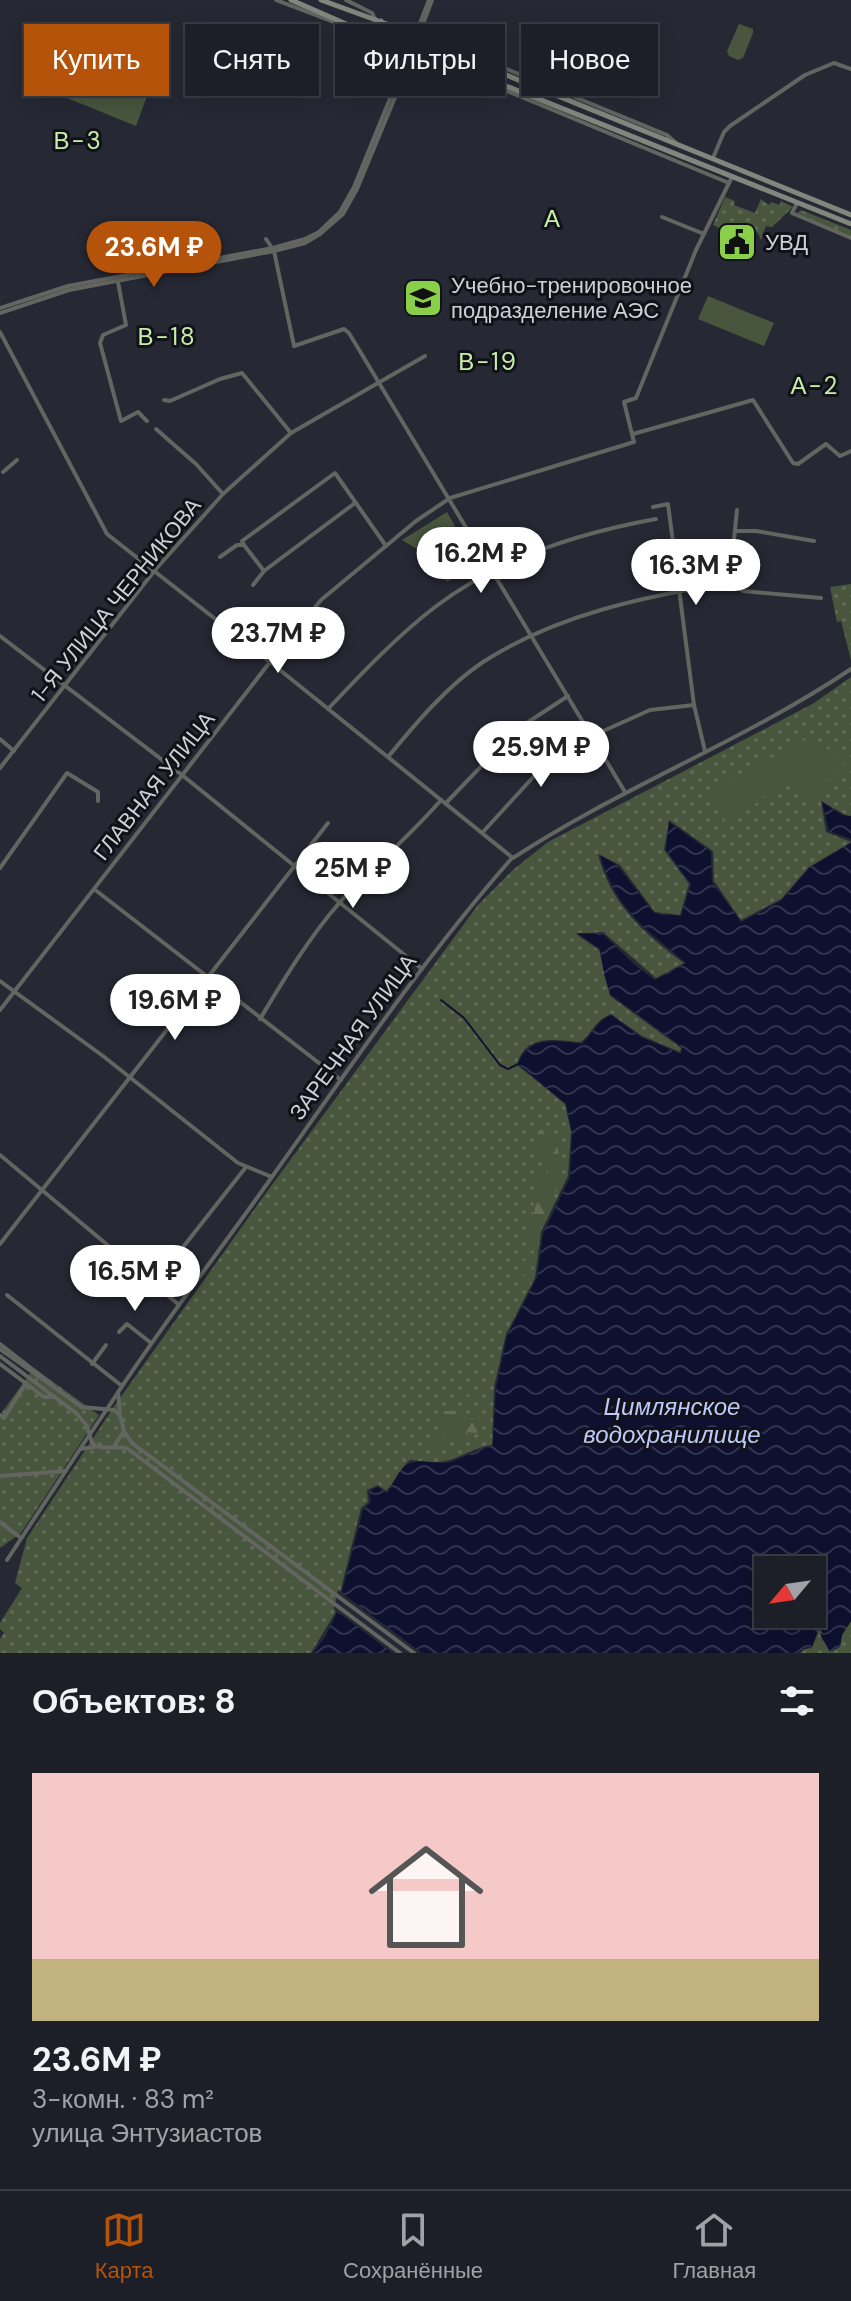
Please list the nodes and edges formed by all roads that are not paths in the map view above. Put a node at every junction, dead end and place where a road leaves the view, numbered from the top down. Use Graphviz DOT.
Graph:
graph roads {
  1 [pos="276,0"];
  2 [pos="291,0"];
  3 [pos="321,0"];
  4 [pos="346,0"];
  5 [pos="430,0"];
  6 [pos="379,20"];
  7 [pos="336,24"];
  8 [pos="345,24"];
  9 [pos="375,24"];
  10 [pos="389,24"];
  11 [pos="421,24"];
  12 [pos="851,69"];
  13 [pos="505,75"];
  14 [pos="505,86"];
  15 [pos="393,96"];
  16 [pos="712,160"];
  17 [pos="730,180"];
  18 [pos="797,203"];
  19 [pos="851,215"];
  20 [pos="662,217"];
  21 [pos="851,224"];
  22 [pos="704,234"];
  23 [pos="851,238"];
  24 [pos="266,239"];
  25 [pos="274,249"];
  26 [pos="118,282"];
  27 [pos="0,310"];
  28 [pos="0,335"];
  29 [pos="425,356"];
  30 [pos="377,383"];
  31 [pos="164,400"];
  32 [pos="147,421"];
  33 [pos="156,429"];
  34 [pos="291,433"];
  35 [pos="633,434"];
  36 [pos="851,451"];
  37 [pos="17,460"];
  38 [pos="3,472"];
  39 [pos="223,494"];
  40 [pos="450,498"];
  41 [pos="355,503"];
  42 [pos="653,507"];
  43 [pos="737,510"];
  44 [pos="656,519"];
  45 [pos="735,531"];
  46 [pos="814,541"];
  47 [pos="243,543"];
  48 [pos="386,546"];
  49 [pos="220,557"];
  50 [pos="155,570"];
  51 [pos="264,571"];
  52 [pos="494,572"];
  53 [pos="732,582"];
  54 [pos="253,585"];
  55 [pos="680,590"];
  56 [pos="821,598"];
  57 [pos="0,636"];
  58 [pos="533,637"];
  59 [pos="270,662"];
  60 [pos="851,669"];
  61 [pos="65,687"];
  62 [pos="568,696"];
  63 [pos="694,705"];
  64 [pos="328,709"];
  65 [pos="594,738"];
  66 [pos="0,739"];
  67 [pos="14,751"];
  68 [pos="705,751"];
  69 [pos="388,757"];
  70 [pos="0,768"];
  71 [pos="182,775"];
  72 [pos="625,792"];
  73 [pos="98,801"];
  74 [pos="444,801"];
  75 [pos="328,823"];
  76 [pos="483,832"];
  77 [pos="513,858"];
  78 [pos="295,866"];
  79 [pos="0,868"];
  80 [pos="94,889"];
  81 [pos="340,903"];
  82 [pos="422,969"];
  83 [pos="209,976"];
  84 [pos="0,981"];
  85 [pos="14,992"];
  86 [pos="0,1010"];
  87 [pos="260,1019"];
  88 [pos="129,1077"];
  89 [pos="341,1080"];
  90 [pos="0,1155"];
  91 [pos="246,1167"];
  92 [pos="272,1177"];
  93 [pos="43,1189"];
  94 [pos="0,1244"];
  95 [pos="154,1284"];
  96 [pos="7,1295"];
  97 [pos="178,1304"];
  98 [pos="119,1332"];
  99 [pos="151,1343"];
  100 [pos="106,1345"];
  101 [pos="0,1346"];
  102 [pos="0,1356"];
  103 [pos="0,1364"];
  104 [pos="92,1364"];
  105 [pos="26,1383"];
  106 [pos="122,1386"];
  107 [pos="118,1392"];
  108 [pos="57,1394"];
  109 [pos="107,1409"];
  110 [pos="0,1415"];
  111 [pos="120,1415"];
  112 [pos="124,1431"];
  113 [pos="89,1436"];
  114 [pos="96,1447"];
  115 [pos="113,1448"];
  116 [pos="80,1449"];
  117 [pos="0,1469"];
  118 [pos="66,1471"];
  119 [pos="8,1475"];
  120 [pos="0,1476"];
  121 [pos="0,1522"];
  122 [pos="21,1538"];
  123 [pos="7,1560"];
  124 [pos="400,1653"];
  125 [pos="414,1653"];
  1 -- 7 [label="street"];
  2 -- 8 [label="main road"];
  3 -- 6 [label="main road"];
  4 -- 6 [label="street"];
  5 -- 11 [label="street"];
  6 -- 9 [label="main road"];
  6 -- 10 [label="main road"];
  12 -- 16 [label="street"];
  13 -- 16 [label="main road"];
  14 -- 17 [label="main road"];
  15 -- 25 [label="street"];
  16 -- 19 [label="main road"];
  17 -- 18 [label="main road"];
  17 -- 22 [label="street"];
  18 -- 21 [label="main road"];
  18 -- 23 [label="street"];
  20 -- 22 [label="street"];
  22 -- 35 [label="street"];
  24 -- 25 [label="street"];
  25 -- 26 [label="street"];
  25 -- 27 [label="street"];
  25 -- 30 [label="street"];
  26 -- 27 [label="street"];
  26 -- 32 [label="street"];
  28 -- 50 [label="street"];
  29 -- 30 [label="street, 1-Я УЛИЦА ЧЕРНИКОВА"];
  30 -- 34 [label="street, 1-Я УЛИЦА ЧЕРНИКОВА"];
  30 -- 40 [label="street"];
  31 -- 34 [label="street"];
  33 -- 39 [label="street"];
  34 -- 39 [label="street, 1-Я УЛИЦА ЧЕРНИКОВА"];
  35 -- 36 [label="street"];
  35 -- 40 [label="street, ГЛАВНАЯ УЛИЦА"];
  37 -- 38 [label="street"];
  39 -- 50 [label="street, 1-Я УЛИЦА ЧЕРНИКОВА"];
  40 -- 48 [label="street, ГЛАВНАЯ УЛИЦА"];
  40 -- 52 [label="street"];
  41 -- 47 [label="street"];
  41 -- 48 [label="street"];
  41 -- 51 [label="street"];
  42 -- 55 [label="street"];
  43 -- 45 [label="street"];
  44 -- 52 [label="street"];
  45 -- 46 [label="street"];
  45 -- 53 [label="street"];
  47 -- 49 [label="street"];
  47 -- 51 [label="street"];
  48 -- 59 [label="street, ГЛАВНАЯ УЛИЦА"];
  50 -- 59 [label="street"];
  50 -- 61 [label="street, 1-Я УЛИЦА ЧЕРНИКОВА"];
  51 -- 54 [label="street"];
  52 -- 58 [label="street"];
  52 -- 64 [label="street"];
  53 -- 55 [label="street"];
  53 -- 56 [label="street"];
  55 -- 58 [label="street"];
  55 -- 63 [label="street"];
  57 -- 61 [label="street"];
  58 -- 62 [label="street"];
  58 -- 69 [label="street"];
  59 -- 64 [label="street"];
  59 -- 71 [label="street, ГЛАВНАЯ УЛИЦА"];
  60 -- 68 [label="street, ЗАРЕЧНАЯ УЛИЦА"];
  61 -- 67 [label="street, 1-Я УЛИЦА ЧЕРНИКОВА"];
  61 -- 71 [label="street"];
  62 -- 65 [label="street"];
  62 -- 74 [label="street"];
  63 -- 65 [label="street"];
  63 -- 68 [label="street"];
  64 -- 69 [label="street"];
  65 -- 72 [label="street"];
  65 -- 76 [label="street"];
  66 -- 67 [label="street"];
  67 -- 70 [label="street, 1-Я УЛИЦА ЧЕРНИКОВА"];
  68 -- 72 [label="street, ЗАРЕЧНАЯ УЛИЦА"];
  69 -- 74 [label="street"];
  71 -- 78 [label="street"];
  71 -- 80 [label="street, ГЛАВНАЯ УЛИЦА"];
  72 -- 77 [label="street, ЗАРЕЧНАЯ УЛИЦА"];
  73 -- 79 [label="street"];
  74 -- 76 [label="street"];
  74 -- 81 [label="street"];
  75 -- 78 [label="street"];
  76 -- 77 [label="street"];
  77 -- 82 [label="street, ЗАРЕЧНАЯ УЛИЦА"];
  78 -- 81 [label="street"];
  78 -- 83 [label="street"];
  80 -- 83 [label="street"];
  80 -- 85 [label="street, ГЛАВНАЯ УЛИЦА"];
  81 -- 82 [label="street"];
  81 -- 87 [label="street"];
  82 -- 89 [label="street, ЗАРЕЧНАЯ УЛИЦА"];
  83 -- 87 [label="street"];
  83 -- 88 [label="street"];
  84 -- 85 [label="street"];
  85 -- 86 [label="street, ГЛАВНАЯ УЛИЦА"];
  85 -- 88 [label="street"];
  87 -- 89 [label="street"];
  88 -- 91 [label="street"];
  88 -- 93 [label="street"];
  89 -- 92 [label="street, ЗАРЕЧНАЯ УЛИЦА"];
  90 -- 93 [label="street"];
  91 -- 92 [label="street"];
  91 -- 95 [label="street"];
  92 -- 97 [label="street, ЗАРЕЧНАЯ УЛИЦА"];
  93 -- 94 [label="street"];
  93 -- 95 [label="street"];
  95 -- 97 [label="street"];
  96 -- 104 [label="street"];
  97 -- 99 [label="street, ЗАРЕЧНАЯ УЛИЦА"];
  98 -- 99 [label="street"];
  99 -- 106 [label="street, ЗАРЕЧНАЯ УЛИЦА"];
  100 -- 104 [label="street"];
  101 -- 108 [label="street"];
  102 -- 108 [label="street"];
  103 -- 105 [label="street"];
  104 -- 106 [label="street"];
  105 -- 108 [label="street"];
  105 -- 110 [label="street"];
  106 -- 107 [label="street, ЗАРЕЧНАЯ УЛИЦА"];
  107 -- 109 [label="street, ЗАРЕЧНАЯ УЛИЦА"];
  107 -- 111 [label="street"];
  108 -- 109 [label="street"];
  108 -- 113 [label="street"];
  109 -- 111 [label="street"];
  109 -- 113 [label="street, ЗАРЕЧНАЯ УЛИЦА"];
  111 -- 112 [label="street"];
  112 -- 115 [label="street"];
  112 -- 125 [label="street"];
  113 -- 114 [label="street"];
  113 -- 116 [label="street, ЗАРЕЧНАЯ УЛИЦА"];
  114 -- 115 [label="street"];
  114 -- 116 [label="street"];
  115 -- 124 [label="street"];
  116 -- 118 [label="street, ЗАРЕЧНАЯ УЛИЦА"];
  117 -- 119 [label="street"];
  118 -- 119 [label="street"];
  118 -- 122 [label="street, ЗАРЕЧНАЯ УЛИЦА"];
  119 -- 120 [label="street"];
  121 -- 122 [label="street"];
  122 -- 123 [label="street, ЗАРЕЧНАЯ УЛИЦА"];
}
